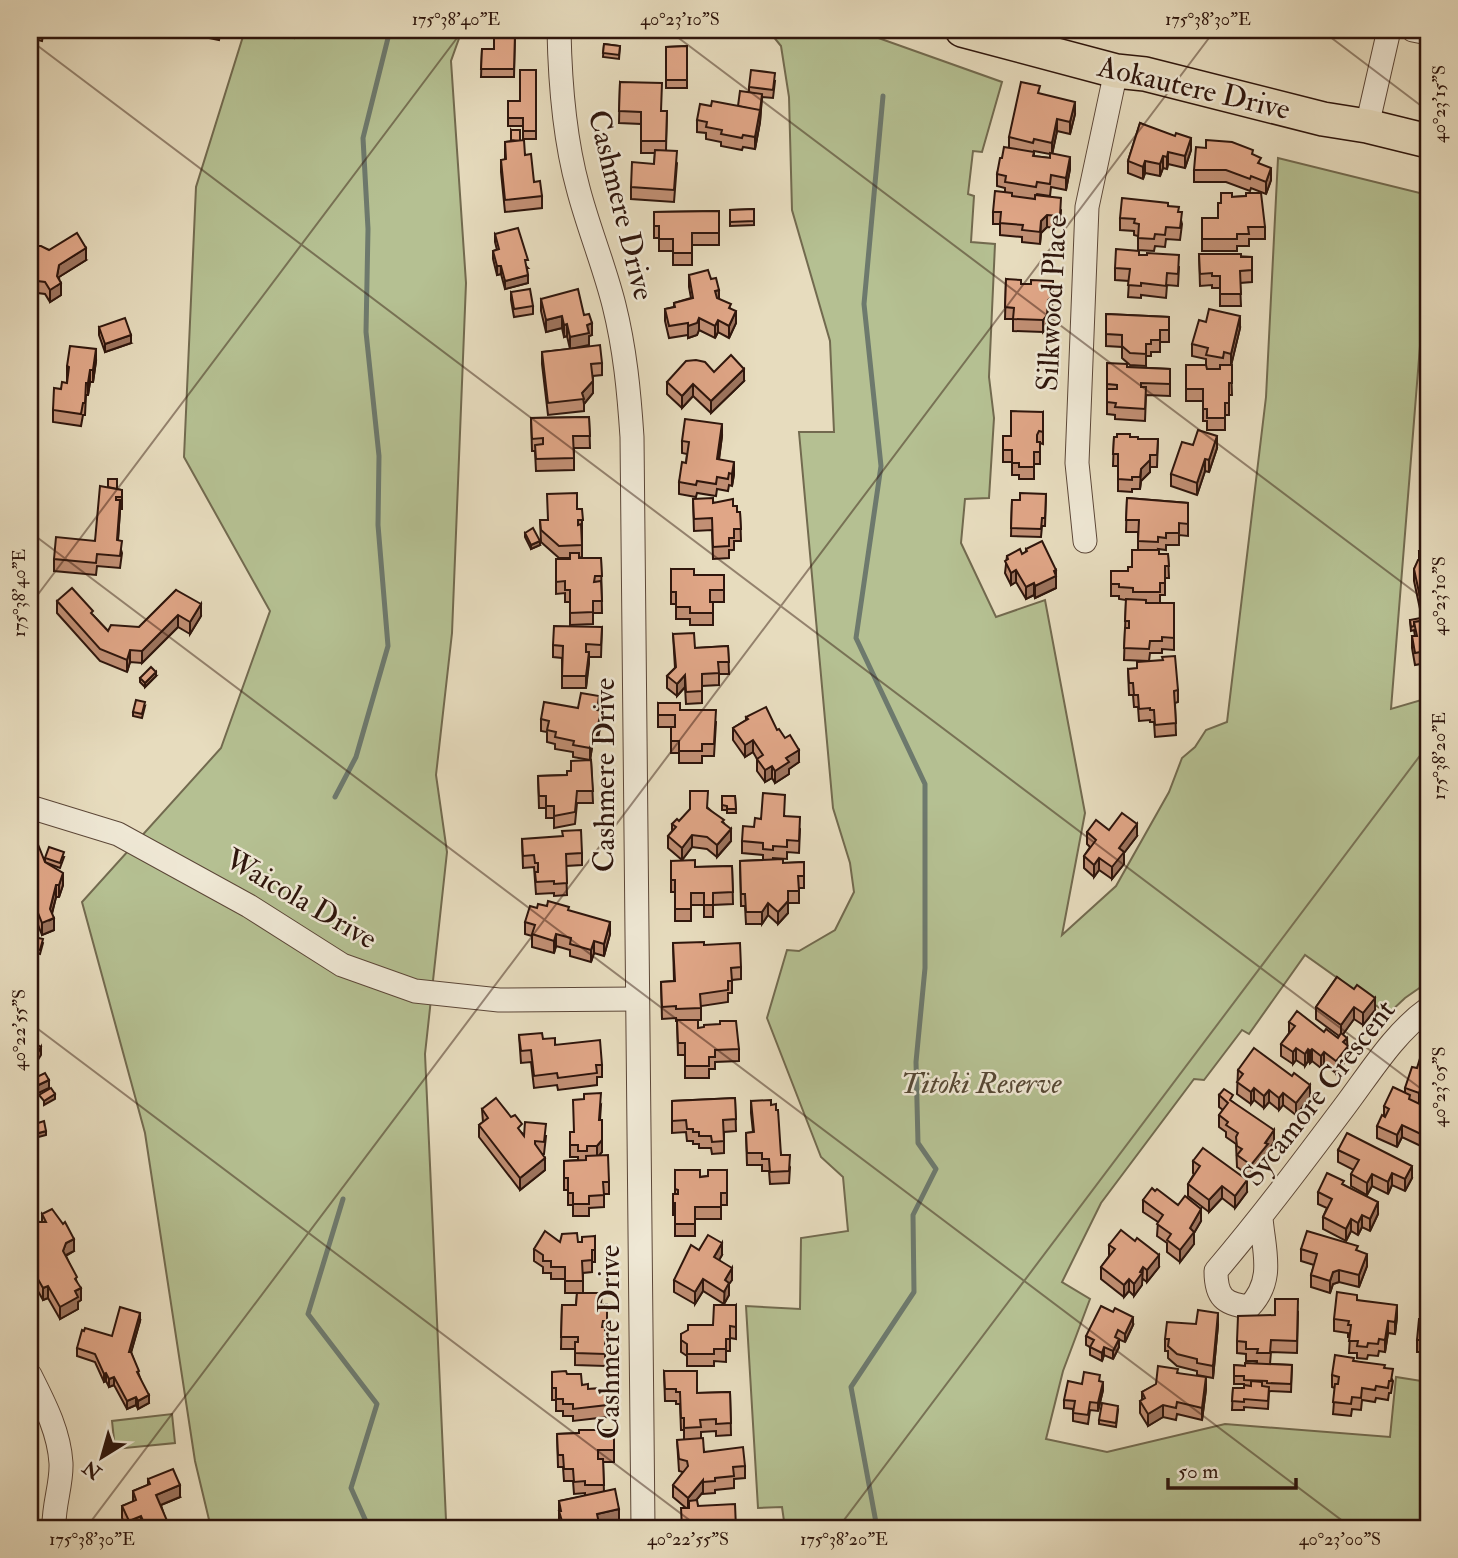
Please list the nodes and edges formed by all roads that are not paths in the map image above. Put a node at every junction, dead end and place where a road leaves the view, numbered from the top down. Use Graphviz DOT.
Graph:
graph roads {
  1 [pos="559,30"];
  2 [pos="962,30"];
  3 [pos="1389,30"];
  4 [pos="1413,30"];
  5 [pos="1428,33"];
  6 [pos="1116,71"];
  7 [pos="1367,126"];
  8 [pos="1428,141"];
  9 [pos="1085,541"];
  10 [pos="30,807"];
  11 [pos="637,999"];
  12 [pos="1428,1009"];
  13 [pos="1261,1218"];
  14 [pos="30,1375"];
  15 [pos="54,1528"];
  16 [pos="643,1528"];
  1 -- 11 [label="street, Cashmere Drive"];
  2 -- 6 [label="highway, Aokautere Drive"];
  3 -- 7 [label="street"];
  4 -- 5 [label="street"];
  6 -- 7 [label="highway, Aokautere Drive"];
  6 -- 9 [label="street, Silkwood Place"];
  7 -- 8 [label="highway, Aokautere Drive"];
  10 -- 11 [label="street, Waicola Drive"];
  11 -- 16 [label="street, Cashmere Drive"];
  12 -- 13 [label="street, Sycamore Crescent"];
  14 -- 15 [label="street"];
}
